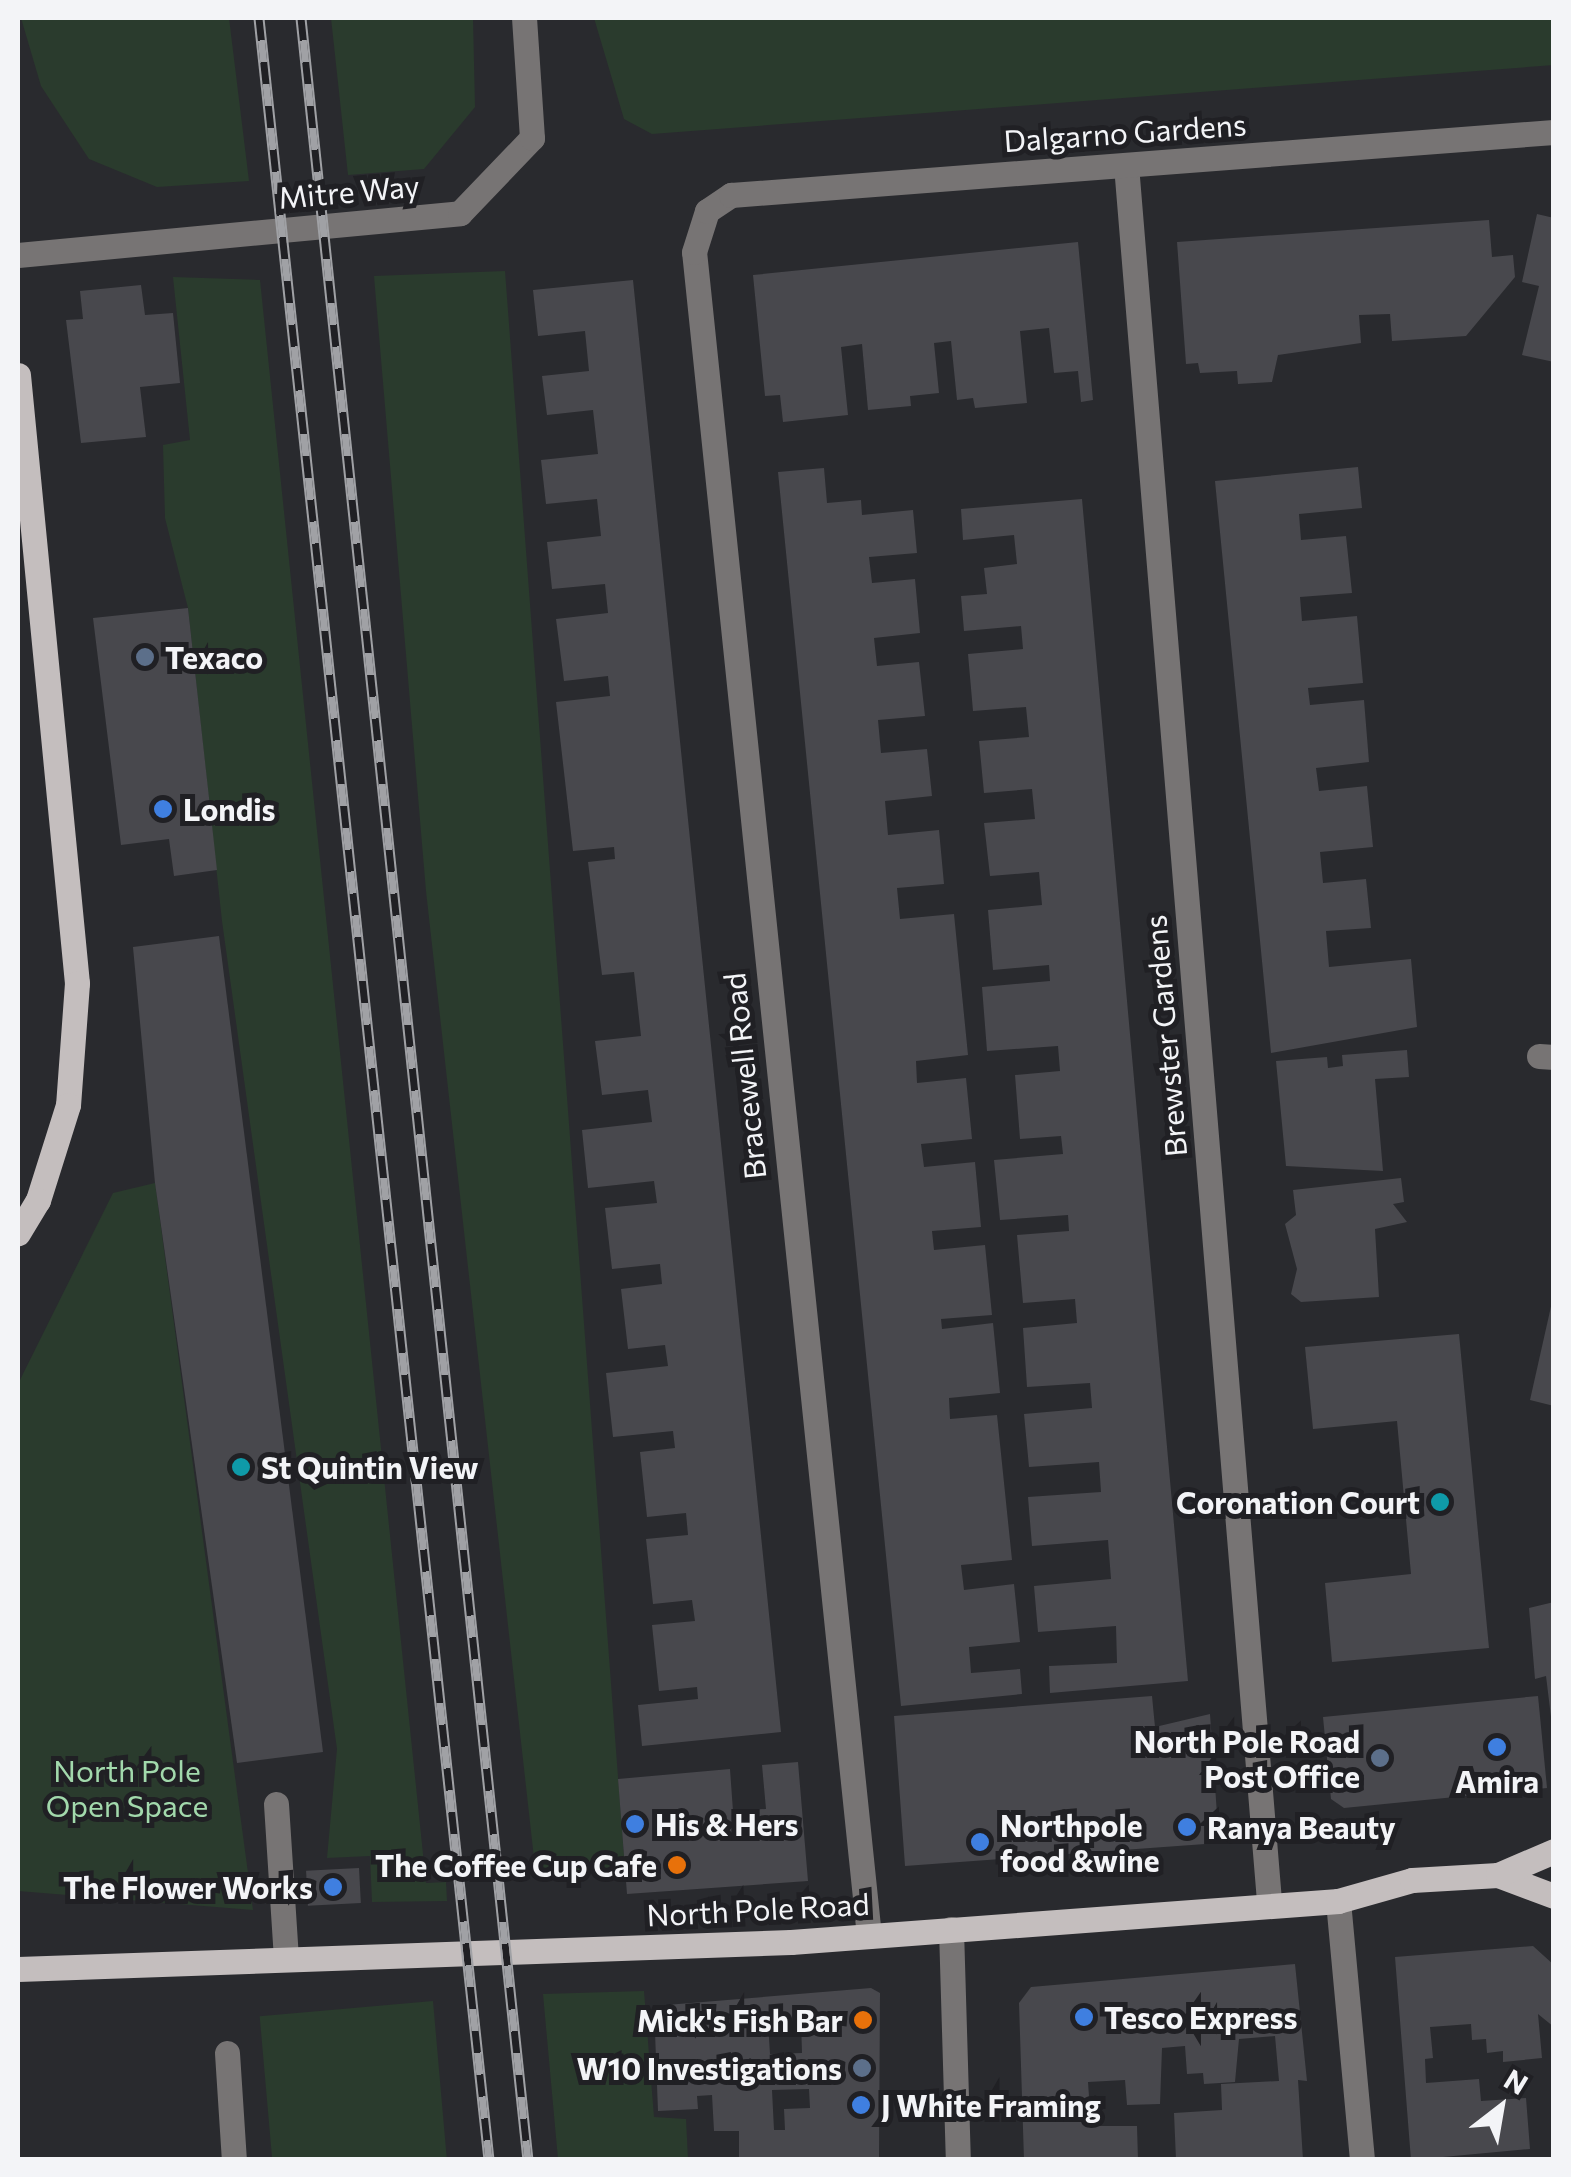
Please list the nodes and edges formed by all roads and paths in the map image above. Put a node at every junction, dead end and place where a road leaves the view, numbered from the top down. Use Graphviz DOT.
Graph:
graph roads {
  1 [pos="524,18"];
  2 [pos="1554,132"];
  3 [pos="1126,165"];
  4 [pos="706,211"];
  5 [pos="18,255"];
  6 [pos="18,375"];
  7 [pos="18,1233"];
  8 [pos="276,1804"];
  9 [pos="1554,1851"];
  10 [pos="1498,1875"];
  11 [pos="1554,1896"];
  12 [pos="1338,1901"];
  13 [pos="1269,1902"];
  14 [pos="951,1930"];
  15 [pos="868,1936"];
  16 [pos="286,1959"];
  17 [pos="18,1969"];
  18 [pos="227,2054"];
  19 [pos="234,2160"];
  20 [pos="958,2160"];
  21 [pos="1362,2160"];
  1 -- 5 [label="street, Mitre Way"];
  2 -- 3 [label="street, Dalgarno Gardens"];
  3 -- 4 [label="street, Dalgarno Gardens"];
  3 -- 13 [label="street, Brewster Gardens"];
  4 -- 15 [label="street, Bracewell Road"];
  6 -- 7 [label="main road"];
  8 -- 16 [label="street"];
  9 -- 10 [label="main road"];
  10 -- 11 [label="main road"];
  10 -- 12 [label="main road, North Pole Road"];
  12 -- 13 [label="main road, North Pole Road"];
  12 -- 21 [label="street"];
  13 -- 14 [label="main road, North Pole Road"];
  14 -- 15 [label="main road, North Pole Road"];
  14 -- 20 [label="street"];
  15 -- 16 [label="main road, North Pole Road"];
  16 -- 17 [label="main road, North Pole Road"];
  18 -- 19 [label="street"];
}
